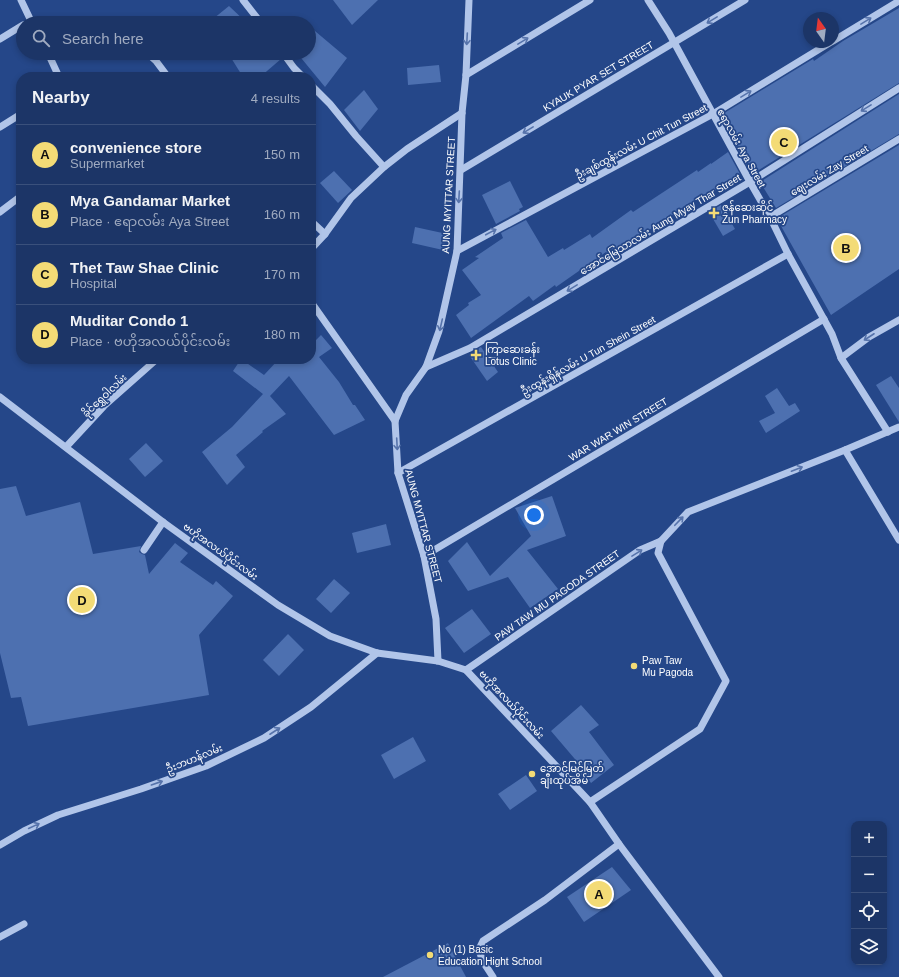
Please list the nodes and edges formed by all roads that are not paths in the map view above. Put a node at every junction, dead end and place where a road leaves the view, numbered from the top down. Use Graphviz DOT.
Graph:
graph roads {
  1 [pos="20,0"];
  2 [pos="243,0"];
  3 [pos="469,0"];
  4 [pos="590,0"];
  5 [pos="648,0"];
  6 [pos="745,0"];
  7 [pos="899,1"];
  8 [pos="27,16"];
  9 [pos="256,16"];
  10 [pos="16,30"];
  11 [pos="839,38"];
  12 [pos="0,40"];
  13 [pos="674,43"];
  14 [pos="822,48"];
  15 [pos="51,60"];
  16 [pos="155,60"];
  17 [pos="288,60"];
  18 [pos="57,72"];
  19 [pos="164,72"];
  20 [pos="298,72"];
  21 [pos="466,76"];
  22 [pos="899,88"];
  23 [pos="316,90"];
  24 [pos="462,112"];
  25 [pos="713,114"];
  26 [pos="16,117"];
  27 [pos="0,127"];
  28 [pos="899,139"];
  29 [pos="384,167"];
  30 [pos="461,170"];
  31 [pos="750,182"];
  32 [pos="16,200"];
  33 [pos="0,212"];
  34 [pos="770,217"];
  35 [pos="316,226"];
  36 [pos="325,234"];
  37 [pos="316,244"];
  38 [pos="457,251"];
  39 [pos="788,254"];
  40 [pos="316,309"];
  41 [pos="824,319"];
  42 [pos="899,320"];
  43 [pos="840,358"];
  44 [pos="151,364"];
  45 [pos="426,367"];
  46 [pos="0,396"];
  47 [pos="396,421"];
  48 [pos="899,427"];
  49 [pos="888,432"];
  50 [pos="66,447"];
  51 [pos="845,450"];
  52 [pos="398,473"];
  53 [pos="164,522"];
  54 [pos="899,540"];
  55 [pos="661,541"];
  56 [pos="144,550"];
  57 [pos="424,556"];
  58 [pos="377,653"];
  59 [pos="438,661"];
  60 [pos="466,670"];
  61 [pos="590,802"];
  62 [pos="619,844"];
  63 [pos="0,845"];
  64 [pos="24,924"];
  65 [pos="0,937"];
  66 [pos="493,977"];
  67 [pos="719,977"];
  1 -- 8 [label="street"];
  2 -- 9 [label="street"];
  3 -- 21 [label="street, AUNG MYITTAR STREET, one-way"];
  21 -- 4 [label="street, one-way"];
  5 -- 13 [label="street, ဧရာလမ်း Aya Street"];
  6 -- 13 [label="street, KYAUK PYAR SET STREET, one-way"];
  11 -- 7 [label="street, ဦးချစ်ထွန်းလမ်း U Chit Tun Street, one-way"];
  10 -- 12 [label="street"];
  13 -- 25 [label="street, ဧရာလမ်း Aya Street"];
  13 -- 30 [label="street, KYAUK PYAR SET STREET, one-way"];
  25 -- 14 [label="street, ဦးချစ်ထွန်းလမ်း U Chit Tun Street, one-way"];
  15 -- 18 [label="street"];
  16 -- 19 [label="street"];
  17 -- 20 [label="street"];
  21 -- 24 [label="street, AUNG MYITTAR STREET"];
  22 -- 31 [label="street, အောင်မြေသာလမ်း Aung Myay Thar Street, one-way"];
  23 -- 29 [label="street"];
  24 -- 29 [label="street"];
  24 -- 30 [label="street, AUNG MYITTAR STREET"];
  25 -- 31 [label="street, ဧရာလမ်း Aya Street"];
  38 -- 25 [label="street, ဦးချစ်ထွန်းလမ်း U Chit Tun Street, one-way"];
  26 -- 27 [label="street"];
  28 -- 34 [label="street, ဈေးလမ်း Zay Street"];
  29 -- 36 [label="street"];
  30 -- 38 [label="street, AUNG MYITTAR STREET, one-way"];
  31 -- 34 [label="street, ဧရာလမ်း Aya Street"];
  31 -- 45 [label="street, အောင်မြေသာလမ်း Aung Myay Thar Street, one-way"];
  32 -- 33 [label="street"];
  34 -- 39 [label="street, ဧရာလမ်း Aya Street"];
  35 -- 36 [label="street"];
  36 -- 37 [label="street"];
  38 -- 45 [label="street, AUNG MYITTAR STREET, one-way"];
  39 -- 41 [label="street, ဧရာလမ်း Aya Street"];
  39 -- 52 [label="street, ဦးထွန်းရှိန်လမ်း U Tun Shein Street"];
  40 -- 47 [label="street"];
  41 -- 43 [label="street, ဧရာလမ်း Aya Street"];
  41 -- 57 [label="street, WAR WAR WIN STREET"];
  42 -- 43 [label="street, one-way"];
  43 -- 49 [label="street, ဧရာလမ်း Aya Street"];
  44 -- 50 [label="street, ခိုင်ရွှေဝါလမ်း"];
  45 -- 47 [label="street, AUNG MYITTAR STREET"];
  46 -- 50 [label="street, ဗဟိုအလယ်ပိုင်းလမ်း"];
  47 -- 52 [label="street, AUNG MYITTAR STREET, one-way"];
  48 -- 49 [label="street"];
  49 -- 51 [label="street"];
  50 -- 53 [label="street, ဗဟိုအလယ်ပိုင်းလမ်း"];
  51 -- 54 [label="street"];
  55 -- 51 [label="street, one-way"];
  52 -- 57 [label="street, AUNG MYITTAR STREET"];
  53 -- 56 [label="street"];
  53 -- 58 [label="street, ဗဟိုအလယ်ပိုင်းလမ်း"];
  60 -- 55 [label="street, PAW TAW MU PAGODA STREET, one-way"];
  55 -- 61 [label="street"];
  57 -- 59 [label="street, AUNG MYITTAR STREET"];
  58 -- 59 [label="street, ဗဟိုအလယ်ပိုင်းလမ်း"];
  63 -- 58 [label="street, ဦးဘဟန်လမ်း, one-way"];
  59 -- 60 [label="street, ဗဟိုအလယ်ပိုင်းလမ်း"];
  60 -- 61 [label="street, ဗဟိုအလယ်ပိုင်းလမ်း"];
  61 -- 62 [label="street, ဗဟိုအလယ်ပိုင်းလမ်း"];
  62 -- 66 [label="street"];
  62 -- 67 [label="street, ဗဟိုအလယ်ပိုင်းလမ်း"];
  64 -- 65 [label="street"];
}
